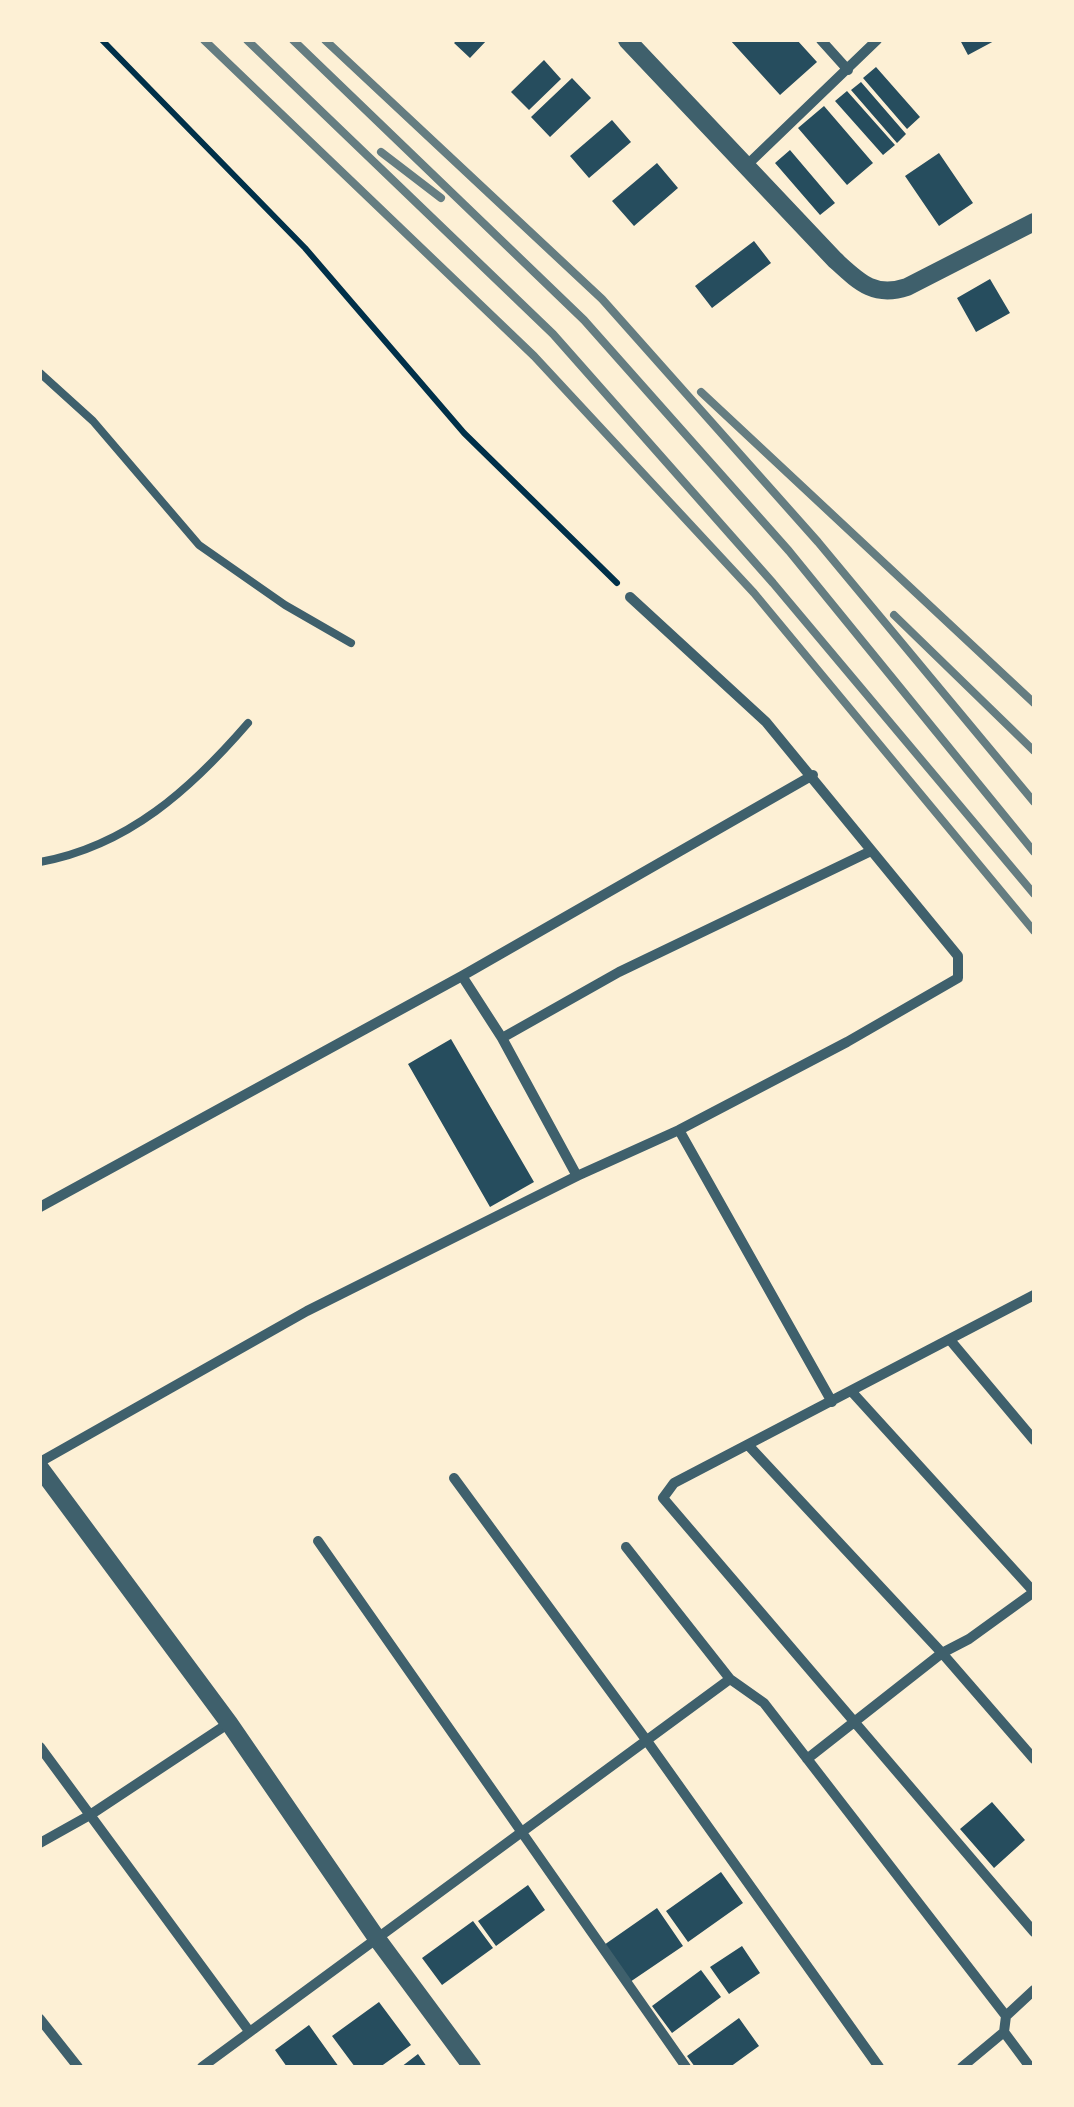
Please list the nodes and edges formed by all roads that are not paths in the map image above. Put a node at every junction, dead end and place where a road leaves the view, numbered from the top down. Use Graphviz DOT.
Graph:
graph roads {
  1 [pos="627,40"];
  2 [pos="821,40"];
  3 [pos="877,40"];
  4 [pos="848,70"];
  5 [pos="746,166"];
  6 [pos="1034,222"];
  7 [pos="40,373"];
  8 [pos="630,597"];
  9 [pos="351,643"];
  10 [pos="248,723"];
  11 [pos="813,775"];
  12 [pos="871,850"];
  13 [pos="40,862"];
  14 [pos="462,976"];
  15 [pos="502,1038"];
  16 [pos="679,1130"];
  17 [pos="577,1176"];
  18 [pos="40,1207"];
  19 [pos="1034,1295"];
  20 [pos="950,1340"];
  21 [pos="852,1392"];
  22 [pos="832,1402"];
  23 [pos="1034,1440"];
  24 [pos="749,1446"];
  25 [pos="40,1465"];
  26 [pos="454,1478"];
  27 [pos="318,1541"];
  28 [pos="626,1546"];
  29 [pos="1034,1592"];
  30 [pos="942,1654"];
  31 [pos="730,1679"];
  32 [pos="855,1720"];
  33 [pos="229,1723"];
  34 [pos="647,1741"];
  35 [pos="40,1747"];
  36 [pos="1034,1759"];
  37 [pos="807,1760"];
  38 [pos="90,1815"];
  39 [pos="521,1832"];
  40 [pos="40,1843"];
  41 [pos="1034,1932"];
  42 [pos="378,1940"];
  43 [pos="1034,1990"];
  44 [pos="1006,2016"];
  45 [pos="40,2019"];
  46 [pos="249,2031"];
  47 [pos="1004,2032"];
  48 [pos="78,2067"];
  49 [pos="202,2067"];
  50 [pos="472,2067"];
  51 [pos="686,2067"];
  52 [pos="878,2067"];
  53 [pos="962,2067"];
  54 [pos="1030,2067"];
  1 -- 5 [label="street"];
  2 -- 4 [label="street"];
  3 -- 4 [label="street"];
  4 -- 5 [label="street"];
  5 -- 6 [label="street"];
  7 -- 9 [label="lane"];
  8 -- 11 [label="street"];
  10 -- 13 [label="lane"];
  11 -- 12 [label="street"];
  11 -- 14 [label="street"];
  12 -- 15 [label="street"];
  12 -- 16 [label="street"];
  14 -- 15 [label="street"];
  14 -- 18 [label="street"];
  15 -- 17 [label="street"];
  16 -- 17 [label="street"];
  16 -- 22 [label="street"];
  17 -- 25 [label="street"];
  19 -- 20 [label="street"];
  20 -- 21 [label="street"];
  20 -- 23 [label="street"];
  21 -- 22 [label="street"];
  21 -- 29 [label="street"];
  22 -- 24 [label="street"];
  24 -- 30 [label="street"];
  24 -- 32 [label="street"];
  25 -- 33 [label="street"];
  26 -- 34 [label="street"];
  27 -- 39 [label="street"];
  28 -- 31 [label="street"];
  29 -- 30 [label="street"];
  30 -- 32 [label="street"];
  30 -- 36 [label="street"];
  31 -- 34 [label="street"];
  31 -- 37 [label="street"];
  32 -- 37 [label="street"];
  32 -- 41 [label="street"];
  33 -- 38 [label="street"];
  33 -- 42 [label="street"];
  34 -- 39 [label="street"];
  34 -- 52 [label="street"];
  35 -- 38 [label="street"];
  37 -- 44 [label="street"];
  38 -- 40 [label="street"];
  38 -- 46 [label="street"];
  39 -- 42 [label="street"];
  39 -- 51 [label="street"];
  42 -- 46 [label="street"];
  42 -- 50 [label="street"];
  43 -- 44 [label="street"];
  44 -- 47 [label="street"];
  45 -- 48 [label="street"];
  46 -- 49 [label="street"];
  47 -- 53 [label="street"];
  47 -- 54 [label="street"];
}
